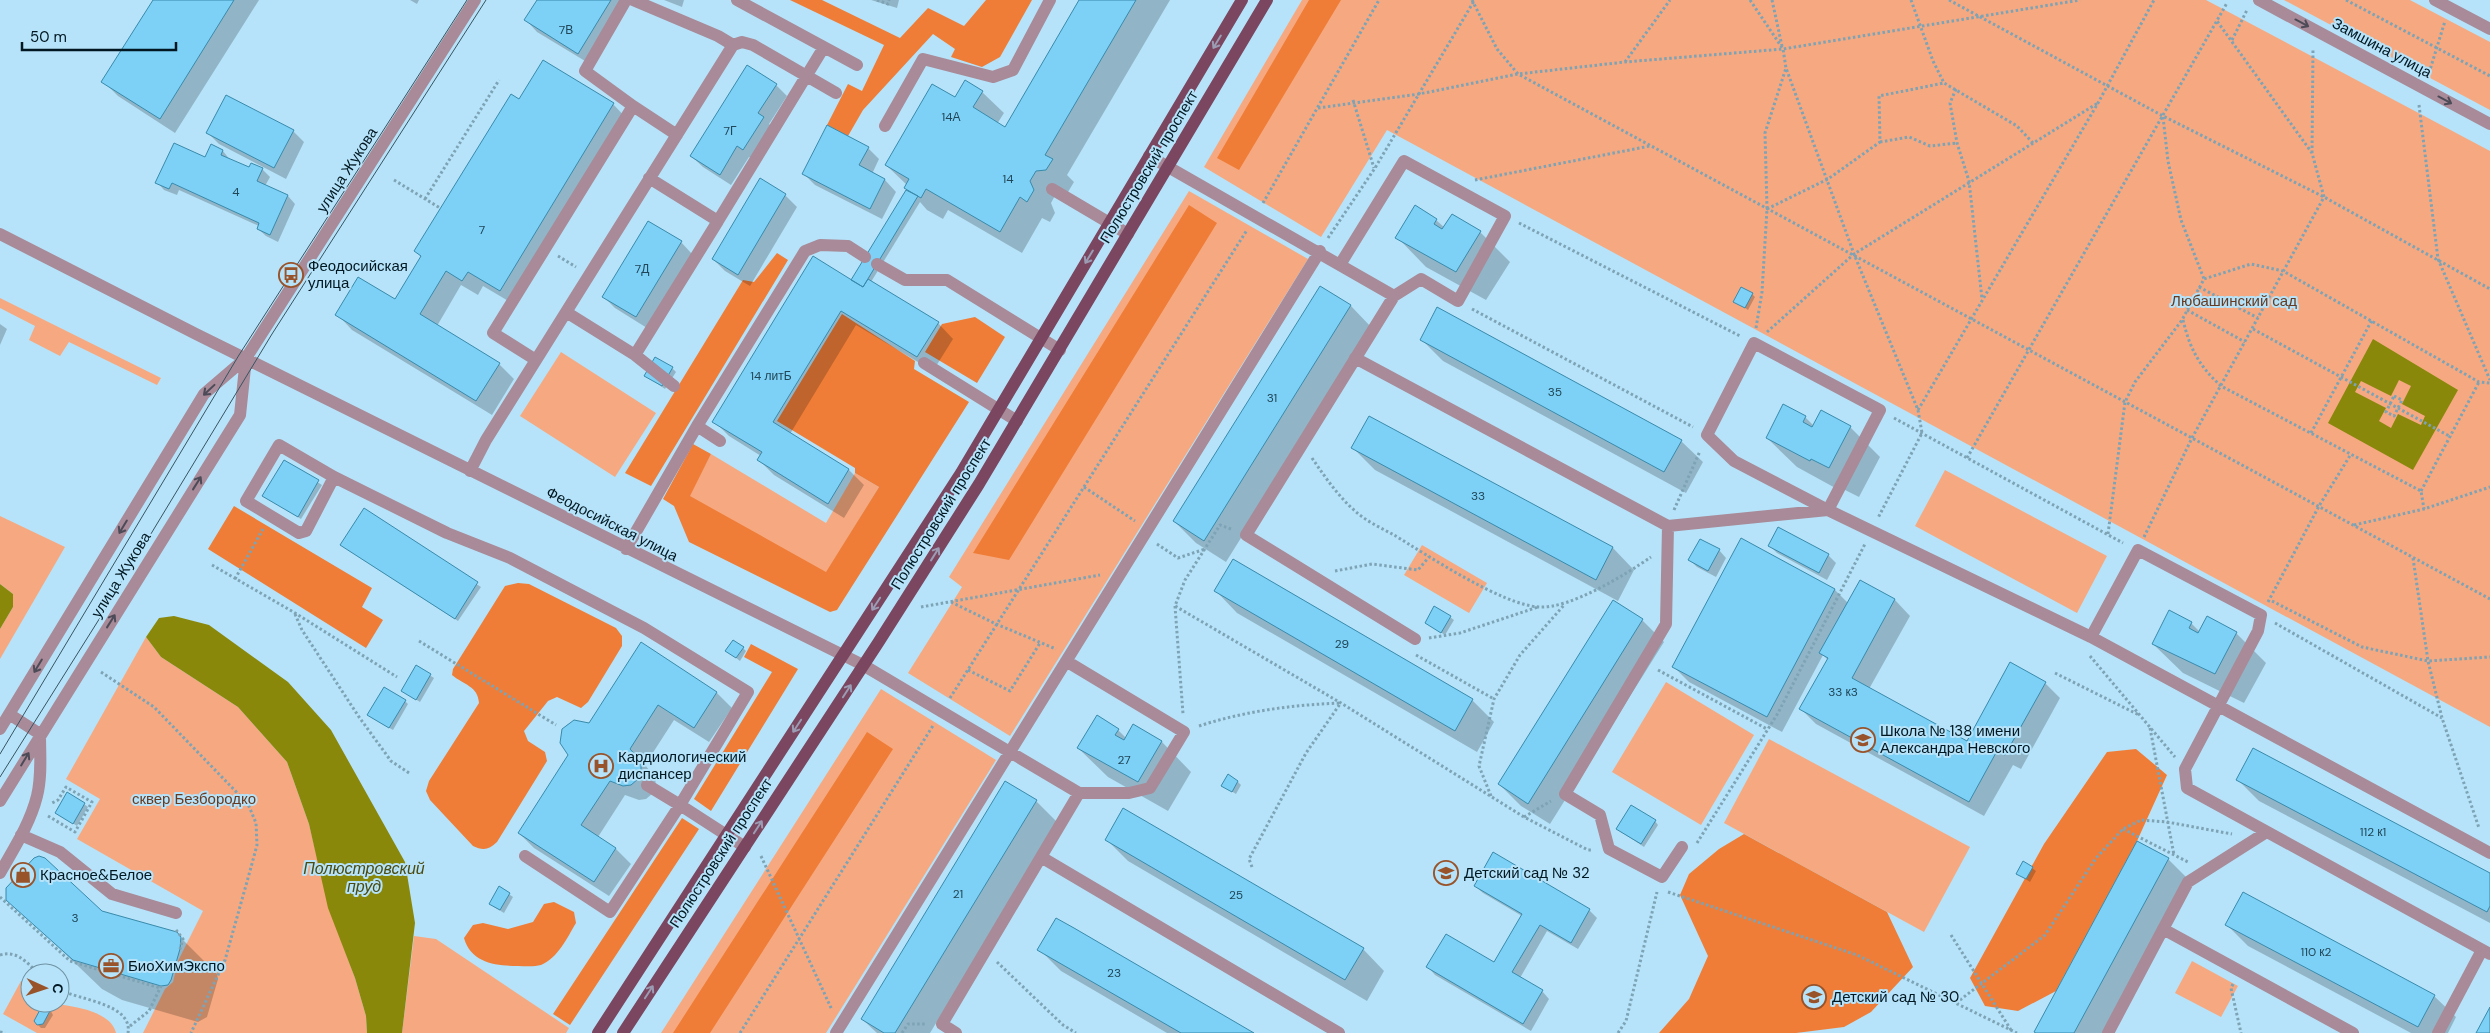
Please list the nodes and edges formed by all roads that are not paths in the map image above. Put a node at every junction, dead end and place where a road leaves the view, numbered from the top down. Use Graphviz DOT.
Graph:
graph roads {
  1 [pos="475,0"];
  2 [pos="626,0"];
  3 [pos="632,0"];
  4 [pos="737,0"];
  5 [pos="1050,0"];
  6 [pos="1242,0"];
  7 [pos="1267,0"];
  8 [pos="2436,0"];
  9 [pos="2254,4"];
  10 [pos="2451,4"];
  11 [pos="2490,29"];
  12 [pos="732,45"];
  13 [pos="824,47"];
  14 [pos="857,65"];
  15 [pos="806,75"];
  16 [pos="836,93"];
  17 [pos="633,106"];
  18 [pos="2490,124"];
  19 [pos="885,126"];
  20 [pos="677,134"];
  21 [pos="1149,156"];
  22 [pos="1168,167"];
  23 [pos="649,178"];
  24 [pos="1052,189"];
  25 [pos="718,221"];
  26 [pos="1109,223"];
  27 [pos="0,234"];
  28 [pos="1128,234"];
  29 [pos="1320,252"];
  30 [pos="865,257"];
  31 [pos="1341,263"];
  32 [pos="877,264"];
  33 [pos="1394,296"];
  34 [pos="566,312"];
  35 [pos="1041,338"];
  36 [pos="1060,350"];
  37 [pos="635,355"];
  38 [pos="246,358"];
  39 [pos="1355,358"];
  40 [pos="536,360"];
  41 [pos="924,363"];
  42 [pos="674,386"];
  43 [pos="998,410"];
  44 [pos="1017,421"];
  45 [pos="697,426"];
  46 [pos="720,441"];
  47 [pos="470,471"];
  48 [pos="334,477"];
  49 [pos="1828,510"];
  50 [pos="1668,526"];
  51 [pos="626,549"];
  52 [pos="2091,637"];
  53 [pos="1415,639"];
  54 [pos="843,656"];
  55 [pos="1069,658"];
  56 [pos="863,666"];
  57 [pos="2219,707"];
  58 [pos="9,714"];
  59 [pos="0,729"];
  60 [pos="40,734"];
  61 [pos="1010,752"];
  62 [pos="647,785"];
  63 [pos="1079,793"];
  64 [pos="0,801"];
  65 [pos="680,805"];
  66 [pos="21,835"];
  67 [pos="726,835"];
  68 [pos="2260,836"];
  69 [pos="745,847"];
  70 [pos="1682,848"];
  71 [pos="2489,849"];
  72 [pos="525,856"];
  73 [pos="1041,856"];
  74 [pos="0,873"];
  75 [pos="176,913"];
  76 [pos="2163,929"];
  77 [pos="2486,952"];
  78 [pos="838,1030"];
  79 [pos="598,1033"];
  80 [pos="623,1033"];
  81 [pos="956,1033"];
  82 [pos="1339,1033"];
  83 [pos="2108,1033"];
  84 [pos="2353,1033"];
  85 [pos="2438,1033"];
  1 -- 38 [label="street, улица Жукова"];
  2 -- 17 [label="street"];
  3 -- 12 [label="street"];
  4 -- 13 [label="street"];
  5 -- 19 [label="street"];
  6 -- 21 [label="main road, Полюстровский проспект, one-way"];
  7 -- 22 [label="main road, Полюстровский проспект"];
  8 -- 10 [label="street"];
  9 -- 18 [label="street, Замшина улица, one-way"];
  10 -- 11 [label="street"];
  12 -- 15 [label="street"];
  12 -- 20 [label="street"];
  13 -- 14 [label="street"];
  13 -- 15 [label="street"];
  15 -- 16 [label="street"];
  15 -- 25 [label="street"];
  17 -- 20 [label="street"];
  17 -- 40 [label="street"];
  20 -- 23 [label="street"];
  21 -- 22 [label="street"];
  21 -- 26 [label="main road, Полюстровский проспект"];
  22 -- 28 [label="main road, Полюстровский проспект"];
  22 -- 29 [label="street"];
  23 -- 25 [label="street"];
  23 -- 34 [label="street"];
  24 -- 26 [label="street"];
  25 -- 37 [label="street"];
  26 -- 28 [label="street"];
  26 -- 35 [label="main road, Полюстровский проспект, one-way"];
  27 -- 38 [label="street, Феодосийская улица"];
  28 -- 36 [label="main road, Полюстровский проспект"];
  29 -- 31 [label="street"];
  29 -- 55 [label="street"];
  30 -- 45 [label="street"];
  31 -- 33 [label="street"];
  31 -- 33 [label="street"];
  32 -- 35 [label="street"];
  33 -- 39 [label="street"];
  34 -- 37 [label="street"];
  34 -- 40 [label="street"];
  35 -- 36 [label="street"];
  35 -- 43 [label="main road, Полюстровский проспект"];
  36 -- 44 [label="main road, Полюстровский проспект"];
  37 -- 42 [label="street"];
  38 -- 47 [label="street, Феодосийская улица"];
  38 -- 58 [label="street, улица Жукова, one-way"];
  60 -- 38 [label="street, улица Жукова, one-way"];
  39 -- 50 [label="street"];
  39 -- 53 [label="street"];
  40 -- 47 [label="street"];
  41 -- 43 [label="street"];
  43 -- 44 [label="street"];
  43 -- 54 [label="main road, Полюстровский проспект, one-way"];
  56 -- 44 [label="main road, Полюстровский проспект, one-way"];
  45 -- 46 [label="street"];
  45 -- 51 [label="street"];
  47 -- 51 [label="street, Феодосийская улица"];
  48 -- 48 [label="street"];
  48 -- 65 [label="street"];
  49 -- 49 [label="street"];
  49 -- 50 [label="street"];
  49 -- 52 [label="street"];
  50 -- 70 [label="street"];
  51 -- 54 [label="street, Феодосийская улица"];
  52 -- 57 [label="street"];
  52 -- 57 [label="street"];
  54 -- 56 [label="street, Феодосийская улица"];
  54 -- 67 [label="main road, Полюстровский проспект, one-way"];
  55 -- 61 [label="street"];
  55 -- 63 [label="street"];
  56 -- 61 [label="street, Феодосийская улица"];
  69 -- 56 [label="main road, Полюстровский проспект, one-way"];
  57 -- 68 [label="street"];
  57 -- 71 [label="street"];
  58 -- 59 [label="street, улица Жукова"];
  58 -- 60 [label="street"];
  64 -- 60 [label="street, улица Жукова, one-way"];
  60 -- 66 [label="street"];
  61 -- 63 [label="street, Феодосийская улица"];
  61 -- 78 [label="street"];
  62 -- 65 [label="street"];
  63 -- 73 [label="street"];
  65 -- 67 [label="street"];
  65 -- 72 [label="street"];
  66 -- 74 [label="street"];
  66 -- 75 [label="street"];
  67 -- 69 [label="street"];
  67 -- 79 [label="main road, Полюстровский проспект"];
  68 -- 76 [label="street"];
  68 -- 77 [label="street"];
  80 -- 69 [label="main road, Полюстровский проспект, one-way"];
  73 -- 81 [label="street"];
  73 -- 82 [label="street"];
  76 -- 83 [label="street"];
  76 -- 84 [label="street"];
  77 -- 85 [label="street"];
}
